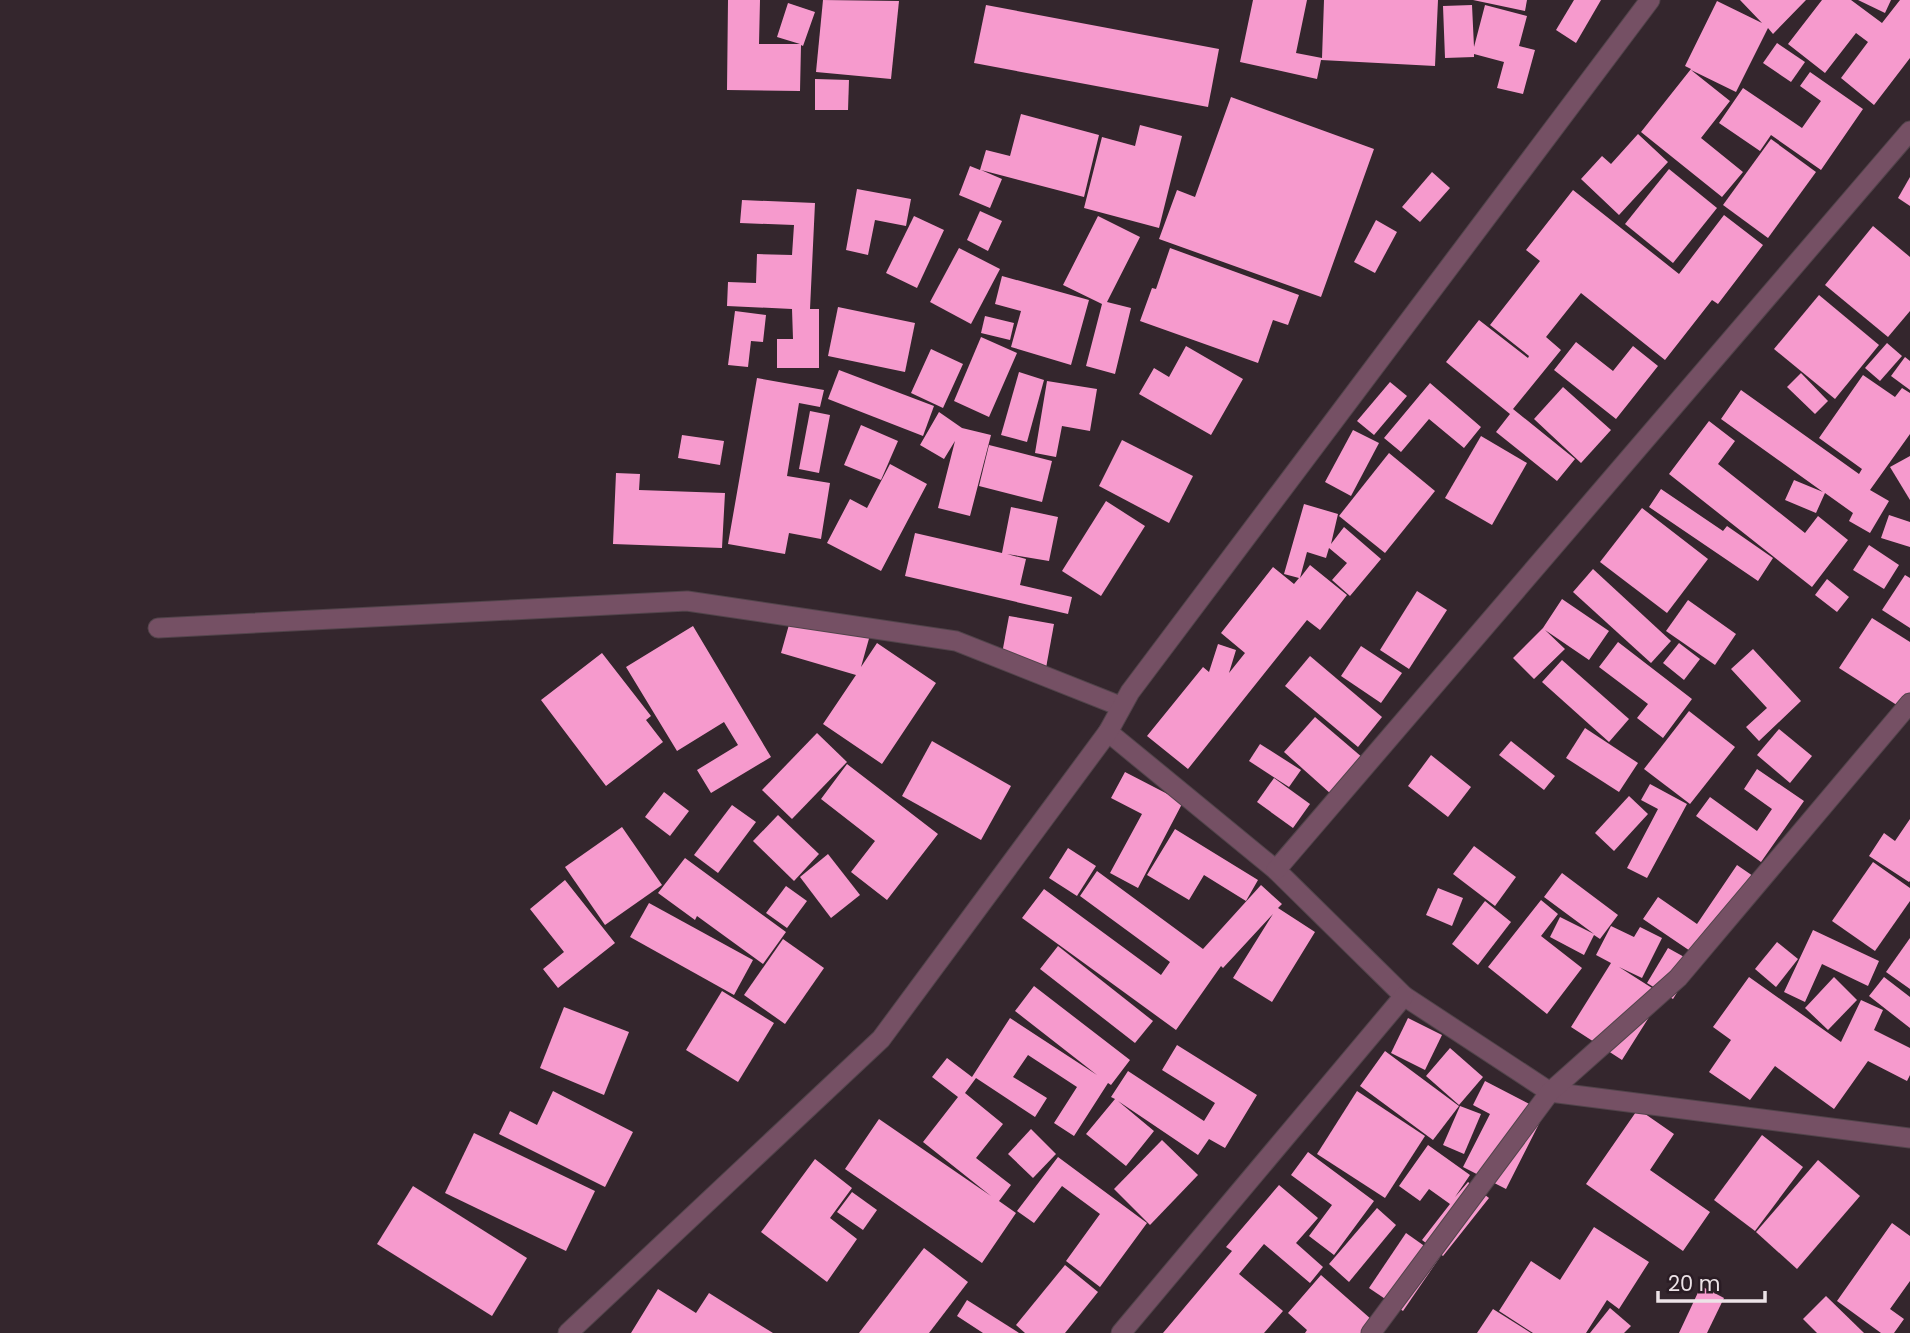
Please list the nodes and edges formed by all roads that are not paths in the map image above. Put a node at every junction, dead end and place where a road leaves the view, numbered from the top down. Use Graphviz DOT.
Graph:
graph roads {
  1 [pos="1650,0"];
  2 [pos="1910,131"];
  3 [pos="158,628"];
  4 [pos="1910,703"];
  5 [pos="1120,706"];
  6 [pos="1108,732"];
  7 [pos="1276,870"];
  8 [pos="1404,996"];
  9 [pos="1550,1092"];
  10 [pos="1910,1138"];
  11 [pos="568,1333"];
  12 [pos="1121,1333"];
  13 [pos="1371,1333"];
  1 -- 5 [label="street"];
  2 -- 7 [label="street"];
  3 -- 5 [label="street"];
  4 -- 9 [label="street"];
  5 -- 6 [label="street"];
  6 -- 7 [label="street"];
  6 -- 11 [label="street"];
  7 -- 8 [label="street"];
  8 -- 9 [label="street"];
  8 -- 12 [label="street"];
  9 -- 10 [label="street"];
  9 -- 13 [label="street"];
}
